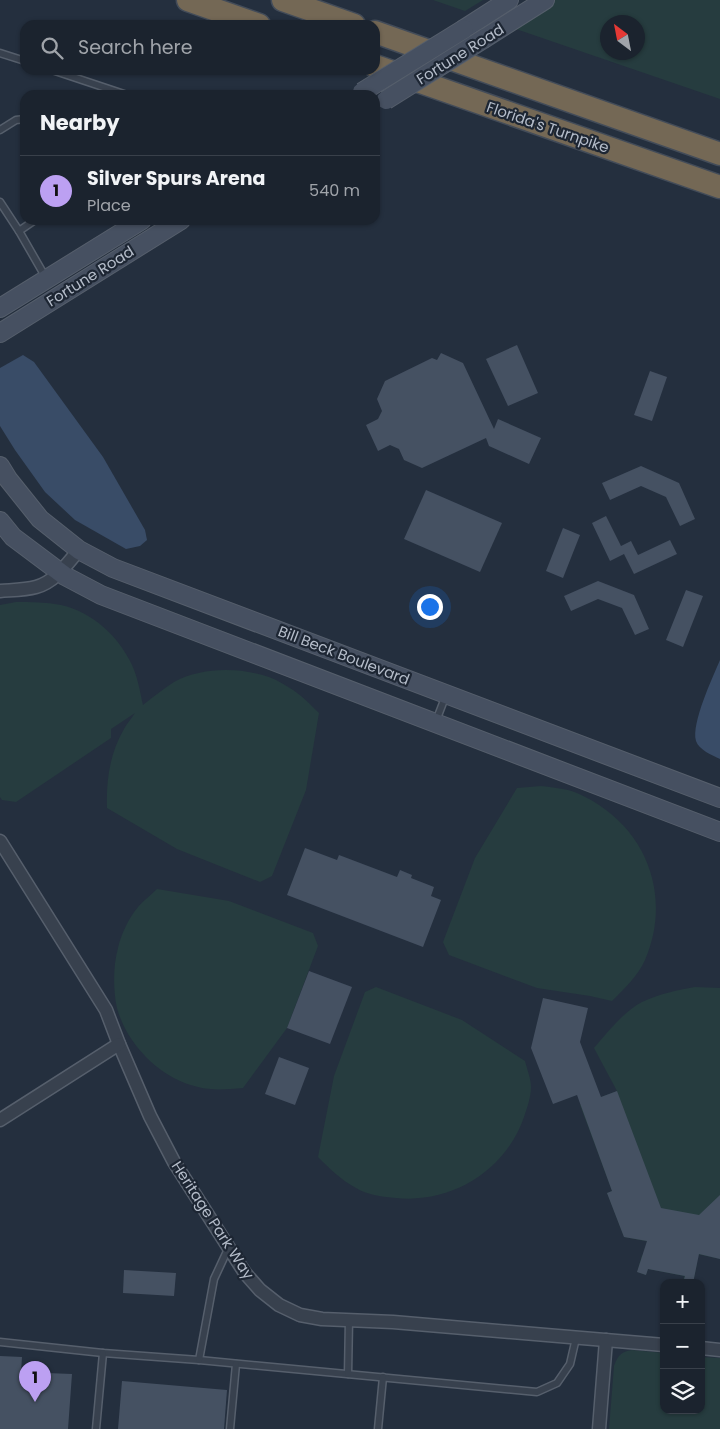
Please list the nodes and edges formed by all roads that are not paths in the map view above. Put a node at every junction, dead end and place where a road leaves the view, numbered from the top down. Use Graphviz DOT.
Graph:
graph roads {
  1 [pos="188,0"];
  2 [pos="283,0"];
  3 [pos="510,0"];
  4 [pos="545,0"];
  5 [pos="245,20"];
  6 [pos="340,20"];
  7 [pos="380,34"];
  8 [pos="0,53"];
  9 [pos="20,59"];
  10 [pos="380,68"];
  11 [pos="67,75"];
  12 [pos="112,90"];
  13 [pos="366,90"];
  14 [pos="381,103"];
  15 [pos="20,120"];
  16 [pos="0,130"];
  17 [pos="720,154"];
  18 [pos="720,187"];
  19 [pos="0,202"];
  20 [pos="28,225"];
  21 [pos="134,225"];
  22 [pos="173,225"];
  23 [pos="19,231"];
  24 [pos="47,279"];
  25 [pos="57,297"];
  26 [pos="0,308"];
  27 [pos="0,332"];
  28 [pos="0,466"];
  29 [pos="0,520"];
  30 [pos="79,550"];
  31 [pos="60,572"];
  32 [pos="0,591"];
  33 [pos="447,694"];
  34 [pos="435,723"];
  35 [pos="720,798"];
  36 [pos="720,832"];
  37 [pos="0,841"];
  38 [pos="119,1044"];
  39 [pos="0,1120"];
  40 [pos="229,1248"];
  41 [pos="349,1320"];
  42 [pos="576,1338"];
  43 [pos="606,1340"];
  44 [pos="0,1342"];
  45 [pos="660,1345"];
  46 [pos="705,1348"];
  47 [pos="720,1350"];
  48 [pos="103,1353"];
  49 [pos="198,1360"];
  50 [pos="236,1364"];
  51 [pos="348,1374"];
  52 [pos="383,1377"];
  53 [pos="96,1429"];
  54 [pos="230,1429"];
  55 [pos="378,1429"];
  56 [pos="600,1429"];
  1 -- 5 [label="highway"];
  2 -- 6 [label="highway"];
  3 -- 13 [label="street, Fortune Road, bridge"];
  4 -- 14 [label="street, Fortune Road, bridge"];
  7 -- 17 [label="highway, Florida's Turnpike"];
  8 -- 9 [label="lane"];
  10 -- 18 [label="highway, Florida's Turnpike"];
  11 -- 12 [label="lane"];
  15 -- 16 [label="lane"];
  19 -- 23 [label="lane"];
  20 -- 23 [label="lane"];
  21 -- 24 [label="street, Fortune Road"];
  22 -- 25 [label="street, Fortune Road"];
  23 -- 24 [label="lane"];
  24 -- 25 [label="street"];
  24 -- 26 [label="street, Fortune Road"];
  25 -- 27 [label="street, Fortune Road"];
  28 -- 30 [label="street, Bill Beck Boulevard"];
  29 -- 31 [label="street, Bill Beck Boulevard"];
  30 -- 31 [label="street"];
  30 -- 33 [label="street, Bill Beck Boulevard"];
  31 -- 32 [label="street"];
  31 -- 34 [label="street, Bill Beck Boulevard"];
  33 -- 34 [label="lane"];
  33 -- 35 [label="street, Bill Beck Boulevard"];
  34 -- 36 [label="street, Bill Beck Boulevard"];
  37 -- 38 [label="street, Heritage Park Way"];
  38 -- 39 [label="street"];
  38 -- 40 [label="street, Heritage Park Way"];
  40 -- 41 [label="street, Heritage Park Way"];
  40 -- 49 [label="lane"];
  41 -- 42 [label="street, Heritage Park Way"];
  41 -- 51 [label="lane"];
  42 -- 43 [label="street, Heritage Park Way"];
  42 -- 52 [label="lane"];
  43 -- 45 [label="street, Heritage Park Way"];
  43 -- 56 [label="street"];
  44 -- 48 [label="lane"];
  46 -- 47 [label="street"];
  48 -- 49 [label="lane"];
  48 -- 53 [label="lane"];
  49 -- 50 [label="lane"];
  50 -- 51 [label="lane"];
  50 -- 54 [label="lane"];
  51 -- 52 [label="lane"];
  52 -- 55 [label="lane"];
}
